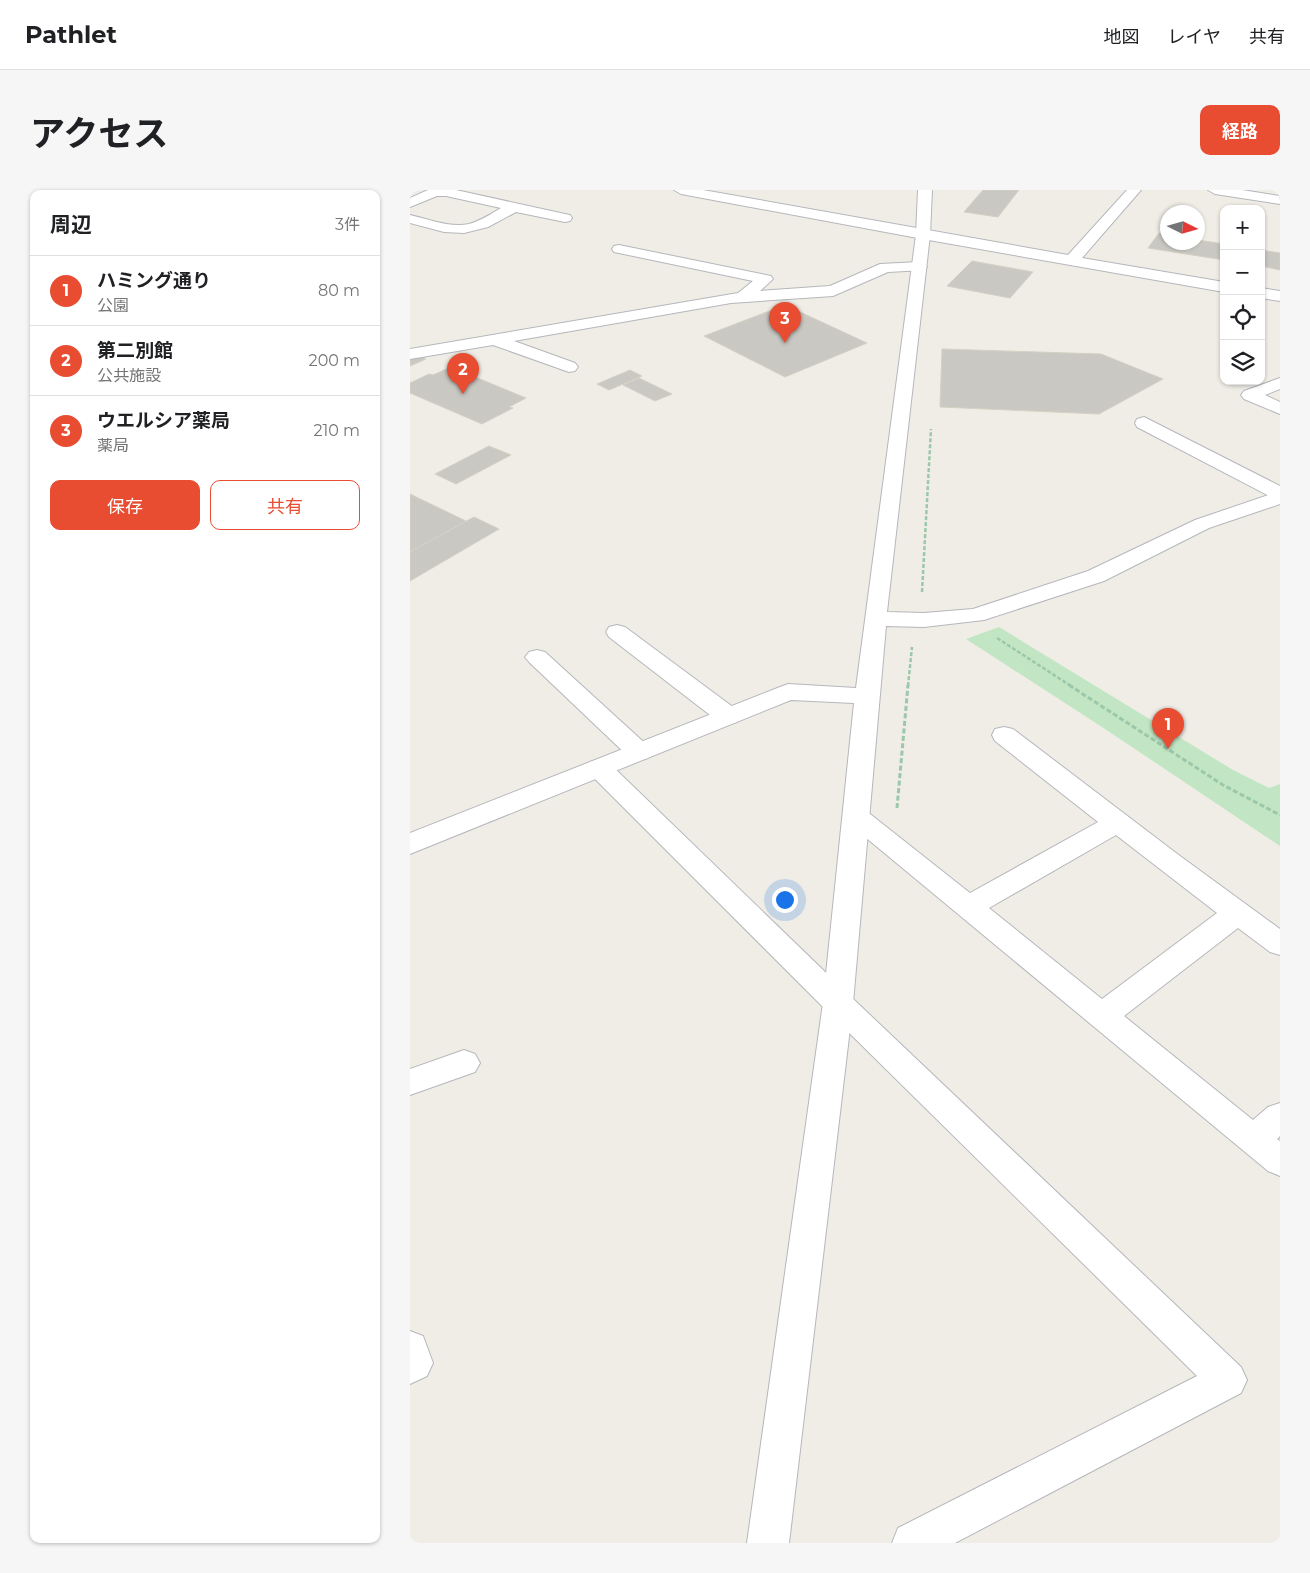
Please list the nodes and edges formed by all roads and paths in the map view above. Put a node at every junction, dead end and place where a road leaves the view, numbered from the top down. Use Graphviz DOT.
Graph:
graph roads {
  1 [pos="681,190"];
  2 [pos="754,190"];
  3 [pos="925,190"];
  4 [pos="1134,190"];
  5 [pos="1215,190"];
  6 [pos="1280,200"];
  7 [pos="738,201"];
  8 [pos="410,202"];
  9 [pos="514,207"];
  10 [pos="565,218"];
  11 [pos="410,219"];
  12 [pos="923,235"];
  13 [pos="619,249"];
  14 [pos="1072,260"];
  15 [pos="919,267"];
  16 [pos="1220,286"];
  17 [pos="1265,294"];
  18 [pos="1280,296"];
  19 [pos="743,297"];
  20 [pos="493,338"];
  21 [pos="410,354"];
  22 [pos="569,366"];
  23 [pos="1280,382"];
  24 [pos="1280,409"];
  25 [pos="932,423"];
  26 [pos="1144,423"];
  27 [pos="1280,495"];
  28 [pos="924,596"];
  29 [pos="876,619"];
  30 [pos="617,632"];
  31 [pos="992,635"];
  32 [pos="914,643"];
  33 [pos="537,656"];
  34 [pos="866,696"];
  35 [pos="728,716"];
  36 [pos="1004,735"];
  37 [pos="639,752"];
  38 [pos="599,768"];
  39 [pos="897,809"];
  40 [pos="1280,814"];
  41 [pos="856,816"];
  42 [pos="1117,823"];
  43 [pos="410,844"];
  44 [pos="968,907"];
  45 [pos="1237,912"];
  46 [pos="1280,944"];
  47 [pos="838,1003"];
  48 [pos="1102,1016"];
  49 [pos="464,1063"];
  50 [pos="410,1082"];
  51 [pos="1280,1117"];
  52 [pos="1253,1139"];
  53 [pos="1280,1161"];
  54 [pos="410,1349"];
  55 [pos="410,1365"];
  56 [pos="768,1543"];
  57 [pos="913,1543"];
  1 -- 7 [label="street"];
  2 -- 7 [label="street"];
  3 -- 12 [label="street"];
  4 -- 14 [label="street"];
  5 -- 6 [label="street"];
  7 -- 12 [label="street"];
  8 -- 9 [label="street"];
  9 -- 10 [label="street"];
  9 -- 11 [label="street"];
  12 -- 14 [label="street"];
  12 -- 15 [label="street"];
  13 -- 19 [label="street"];
  14 -- 16 [label="street"];
  15 -- 19 [label="street"];
  15 -- 29 [label="street"];
  17 -- 18 [label="street"];
  19 -- 20 [label="street"];
  20 -- 21 [label="street"];
  20 -- 22 [label="street"];
  23 -- 24 [label="street"];
  25 -- 28 [label="path"];
  26 -- 27 [label="street"];
  27 -- 29 [label="street"];
  29 -- 34 [label="street"];
  30 -- 35 [label="street"];
  31 -- 40 [label="path"];
  32 -- 39 [label="path"];
  33 -- 37 [label="street"];
  34 -- 35 [label="street"];
  34 -- 41 [label="street"];
  35 -- 37 [label="street"];
  36 -- 42 [label="street"];
  37 -- 38 [label="street"];
  38 -- 43 [label="street"];
  38 -- 47 [label="street"];
  41 -- 44 [label="street"];
  41 -- 47 [label="street"];
  42 -- 44 [label="street"];
  42 -- 45 [label="street"];
  44 -- 48 [label="street"];
  45 -- 46 [label="street"];
  45 -- 48 [label="street"];
  47 -- 56 [label="street"];
  47 -- 57 [label="street"];
  48 -- 52 [label="street"];
  49 -- 50 [label="street"];
  51 -- 52 [label="street"];
  52 -- 53 [label="street"];
  54 -- 55 [label="street"];
}
